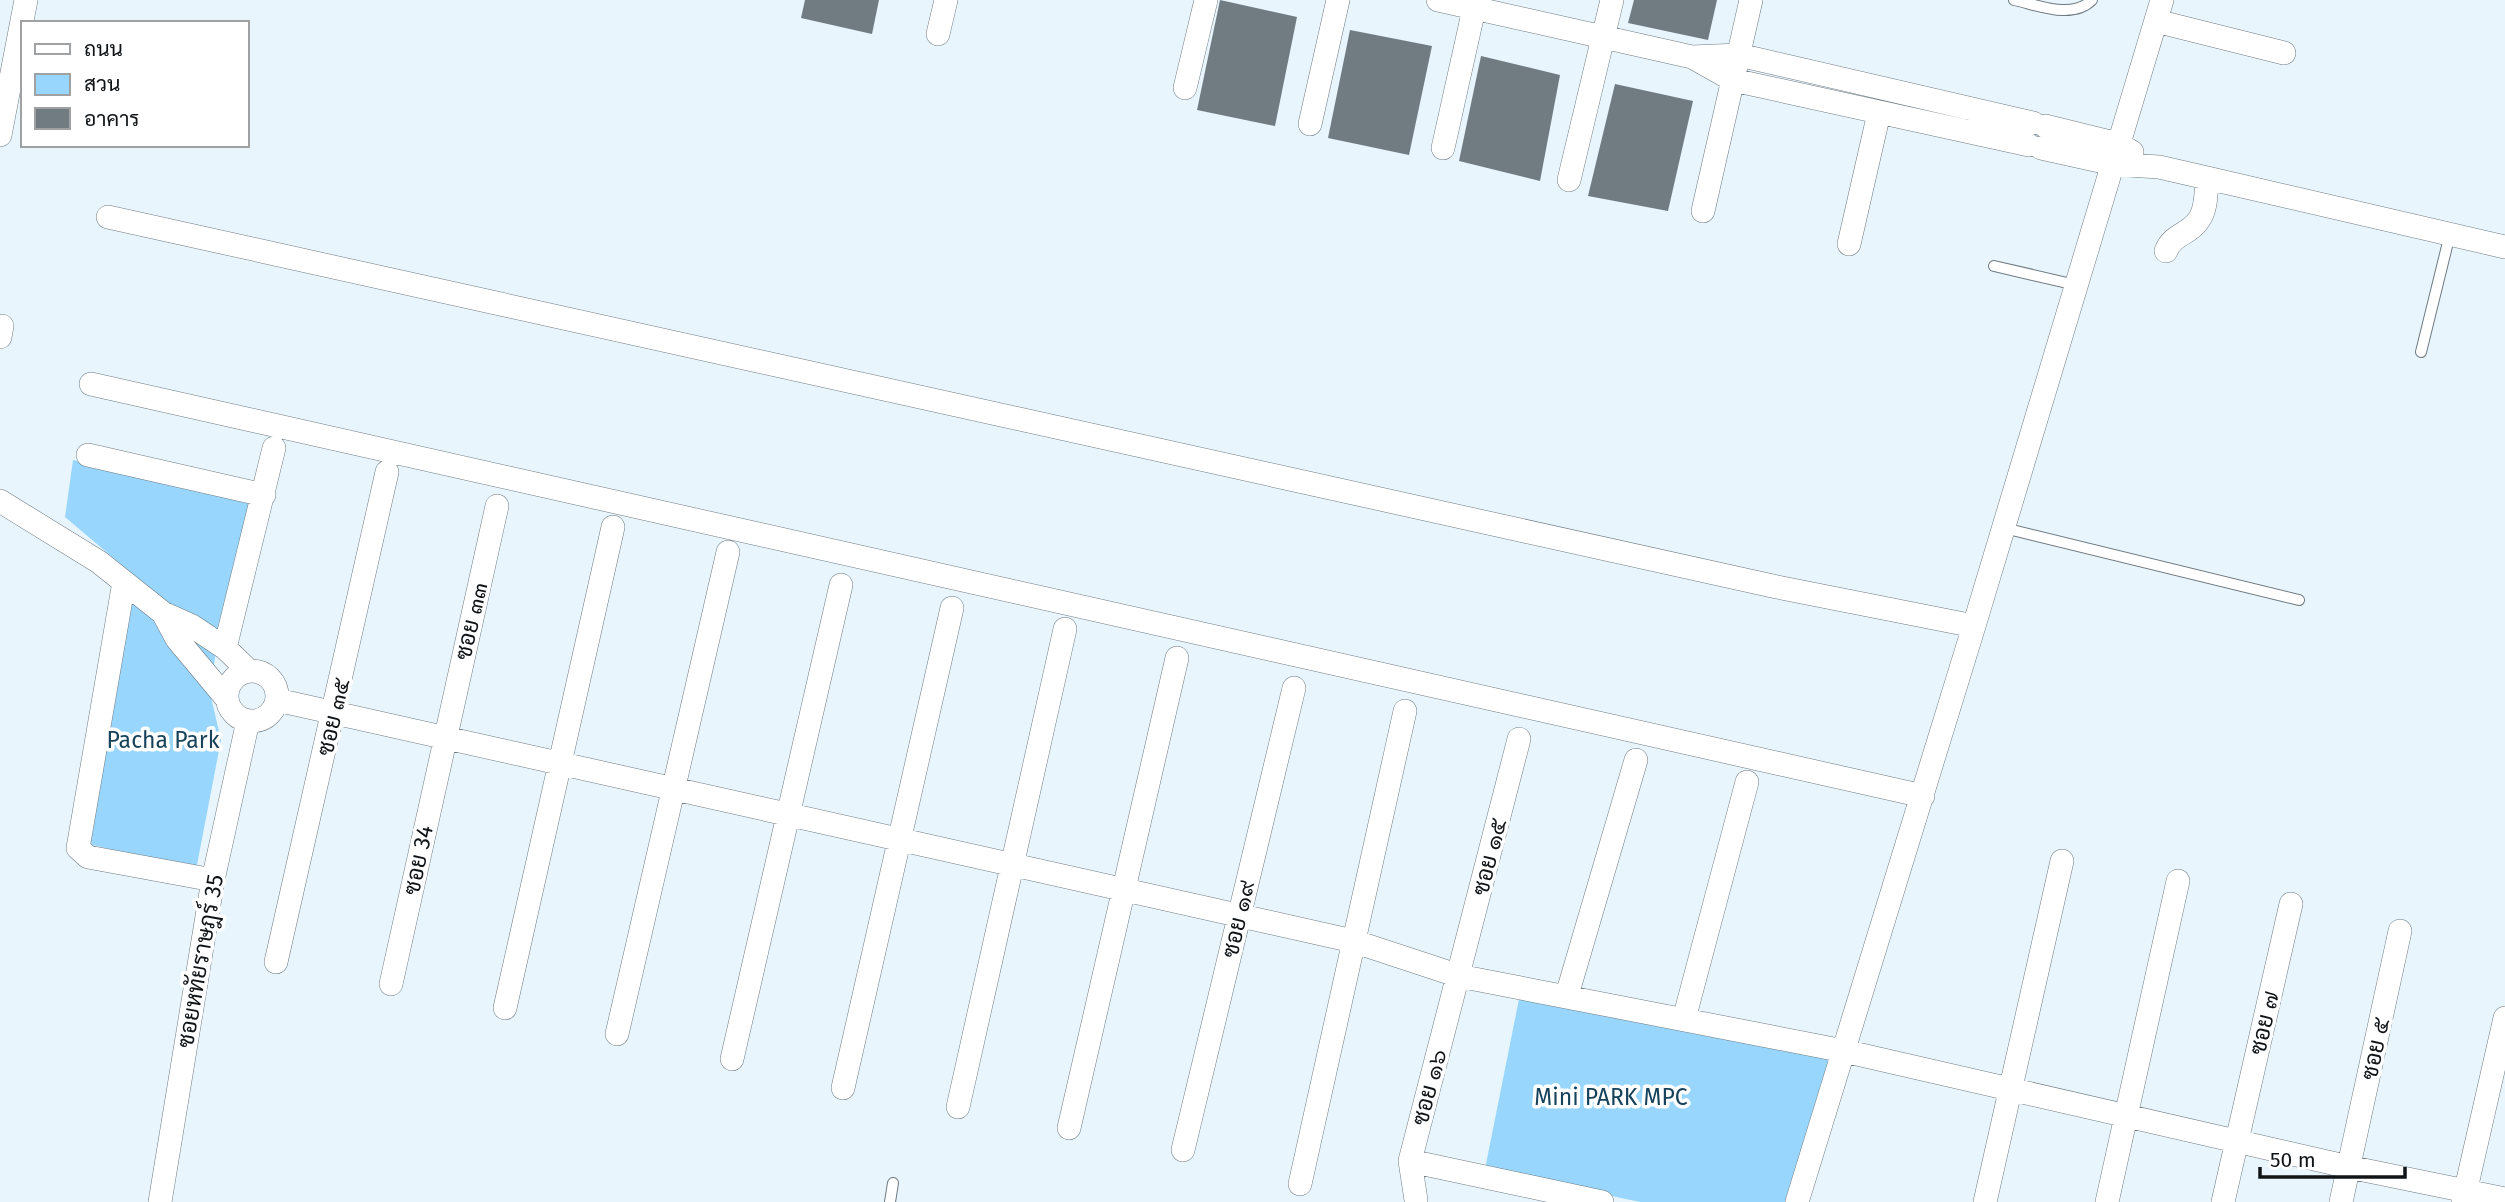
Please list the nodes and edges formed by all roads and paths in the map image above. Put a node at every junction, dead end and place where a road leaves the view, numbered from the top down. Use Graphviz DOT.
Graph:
graph roads {
  1 [pos="26,0"];
  2 [pos="946,0"];
  3 [pos="1206,0"];
  4 [pos="1338,0"];
  5 [pos="1438,0"];
  6 [pos="1612,0"];
  7 [pos="1751,0"];
  8 [pos="2014,0"];
  9 [pos="2092,0"];
  10 [pos="1475,4"];
  11 [pos="2159,10"];
  12 [pos="10,30"];
  13 [pos="938,34"];
  14 [pos="1604,37"];
  15 [pos="2284,53"];
  16 [pos="1739,55"];
  17 [pos="1692,57"];
  18 [pos="1733,80"];
  19 [pos="1185,88"];
  20 [pos="1879,113"];
  21 [pos="1310,124"];
  22 [pos="0,135"];
  23 [pos="2037,136"];
  24 [pos="1443,148"];
  25 [pos="2116,154"];
  26 [pos="2207,177"];
  27 [pos="1569,180"];
  28 [pos="1703,211"];
  29 [pos="108,217"];
  30 [pos="2450,234"];
  31 [pos="1849,244"];
  32 [pos="2505,247"];
  33 [pos="2166,251"];
  34 [pos="1994,266"];
  35 [pos="2076,285"];
  36 [pos="2421,352"];
  37 [pos="91,384"];
  38 [pos="274,449"];
  39 [pos="88,455"];
  40 [pos="387,472"];
  41 [pos="264,495"];
  42 [pos="0,501"];
  43 [pos="497,506"];
  44 [pos="613,527"];
  45 [pos="2004,528"];
  46 [pos="728,552"];
  47 [pos="124,582"];
  48 [pos="841,585"];
  49 [pos="2299,600"];
  50 [pos="952,608"];
  51 [pos="163,612"];
  52 [pos="1975,626"];
  53 [pos="1065,629"];
  54 [pos="225,648"];
  55 [pos="1177,658"];
  56 [pos="249,671"];
  57 [pos="1294,688"];
  58 [pos="228,699"];
  59 [pos="277,700"];
  60 [pos="1405,711"];
  61 [pos="335,713"];
  62 [pos="248,720"];
  63 [pos="445,736"];
  64 [pos="1519,739"];
  65 [pos="1636,760"];
  66 [pos="559,762"];
  67 [pos="1747,782"];
  68 [pos="673,788"];
  69 [pos="1923,796"];
  70 [pos="787,814"];
  71 [pos="899,838"];
  72 [pos="2062,860"];
  73 [pos="1012,864"];
  74 [pos="214,880"];
  75 [pos="2178,881"];
  76 [pos="1124,889"];
  77 [pos="2291,904"];
  78 [pos="1239,915"];
  79 [pos="2400,931"];
  80 [pos="1353,941"];
  81 [pos="276,962"];
  82 [pos="1459,976"];
  83 [pos="391,984"];
  84 [pos="1567,995"];
  85 [pos="505,1008"];
  86 [pos="2505,1018"];
  87 [pos="1684,1019"];
  88 [pos="617,1034"];
  89 [pos="1844,1051"];
  90 [pos="732,1059"];
  91 [pos="843,1088"];
  92 [pos="2011,1089"];
  93 [pos="958,1107"];
  94 [pos="2126,1115"];
  95 [pos="1069,1128"];
  96 [pos="2236,1141"];
  97 [pos="1183,1150"];
  98 [pos="1410,1161"];
  99 [pos="2349,1167"];
  100 [pos="893,1183"];
  101 [pos="1300,1184"];
  102 [pos="2465,1197"];
  103 [pos="2505,1199"];
  104 [pos="1416,1200"];
  105 [pos="160,1202"];
  106 [pos="890,1202"];
  107 [pos="1602,1202"];
  108 [pos="1797,1202"];
  109 [pos="1984,1202"];
  110 [pos="2107,1202"];
  111 [pos="2223,1202"];
  112 [pos="2341,1202"];
  1 -- 12 [label="street"];
  2 -- 13 [label="street"];
  3 -- 19 [label="street"];
  4 -- 21 [label="street"];
  5 -- 10 [label="street"];
  6 -- 14 [label="street"];
  7 -- 16 [label="street"];
  8 -- 9 [label="lane"];
  10 -- 14 [label="street"];
  10 -- 24 [label="street"];
  11 -- 15 [label="street"];
  11 -- 25 [label="street"];
  12 -- 22 [label="street"];
  14 -- 17 [label="street"];
  14 -- 27 [label="street"];
  16 -- 17 [label="street"];
  16 -- 18 [label="street"];
  16 -- 23 [label="street"];
  17 -- 18 [label="street"];
  18 -- 20 [label="street"];
  18 -- 28 [label="street"];
  20 -- 23 [label="street"];
  20 -- 31 [label="street"];
  23 -- 25 [label="street"];
  25 -- 26 [label="street"];
  25 -- 35 [label="street"];
  26 -- 30 [label="street"];
  26 -- 33 [label="street"];
  29 -- 52 [label="street"];
  30 -- 32 [label="street"];
  30 -- 36 [label="lane"];
  34 -- 35 [label="lane"];
  35 -- 45 [label="street"];
  37 -- 69 [label="street"];
  38 -- 41 [label="street"];
  39 -- 41 [label="street"];
  40 -- 61 [label="street, ซอย ๓๕"];
  41 -- 54 [label="street"];
  42 -- 47 [label="street"];
  43 -- 63 [label="street, ซอย ๓๓"];
  44 -- 66 [label="street"];
  45 -- 49 [label="lane"];
  45 -- 52 [label="street"];
  46 -- 68 [label="street"];
  47 -- 51 [label="street"];
  47 -- 74 [label="street"];
  48 -- 70 [label="street"];
  50 -- 71 [label="street"];
  51 -- 54 [label="street"];
  51 -- 58 [label="street"];
  52 -- 69 [label="street"];
  53 -- 73 [label="street"];
  54 -- 56 [label="street"];
  55 -- 76 [label="street"];
  56 -- 58 [label="street"];
  56 -- 59 [label="street"];
  57 -- 78 [label="street, ซอย ๑๙"];
  58 -- 62 [label="street"];
  59 -- 61 [label="street"];
  59 -- 62 [label="street"];
  60 -- 80 [label="street"];
  61 -- 63 [label="street"];
  61 -- 81 [label="street, ซอย ๓๕"];
  62 -- 74 [label="street, ซอยหทัยราษฎร์ 35"];
  63 -- 66 [label="street"];
  63 -- 83 [label="street, ซอย 34"];
  64 -- 82 [label="street, ซอย ๑๕"];
  65 -- 84 [label="street"];
  66 -- 68 [label="street"];
  66 -- 85 [label="street"];
  67 -- 87 [label="street"];
  68 -- 70 [label="street"];
  68 -- 88 [label="street"];
  69 -- 89 [label="street"];
  70 -- 71 [label="street"];
  70 -- 90 [label="street"];
  71 -- 73 [label="street"];
  71 -- 91 [label="street"];
  72 -- 92 [label="street"];
  73 -- 76 [label="street"];
  73 -- 93 [label="street"];
  74 -- 105 [label="street, ซอยหทัยราษฎร์ 35"];
  75 -- 94 [label="street"];
  76 -- 78 [label="street"];
  76 -- 95 [label="street"];
  77 -- 96 [label="street, ซอย ๗"];
  78 -- 80 [label="street"];
  78 -- 97 [label="street, ซอย ๑๙"];
  79 -- 99 [label="street, ซอย ๕"];
  80 -- 82 [label="street"];
  80 -- 101 [label="street"];
  82 -- 84 [label="street"];
  82 -- 98 [label="street, ซอย ๑๖"];
  84 -- 87 [label="street"];
  86 -- 102 [label="street"];
  87 -- 89 [label="street"];
  89 -- 92 [label="street"];
  89 -- 108 [label="street"];
  92 -- 94 [label="street"];
  92 -- 109 [label="street"];
  94 -- 96 [label="street"];
  94 -- 110 [label="street"];
  96 -- 99 [label="street"];
  96 -- 111 [label="street, ซอย ๗"];
  98 -- 104 [label="street, ซอย ๑๖"];
  98 -- 107 [label="street"];
  99 -- 102 [label="street"];
  99 -- 112 [label="street, ซอย ๕"];
  100 -- 106 [label="lane"];
  102 -- 103 [label="street"];
}
